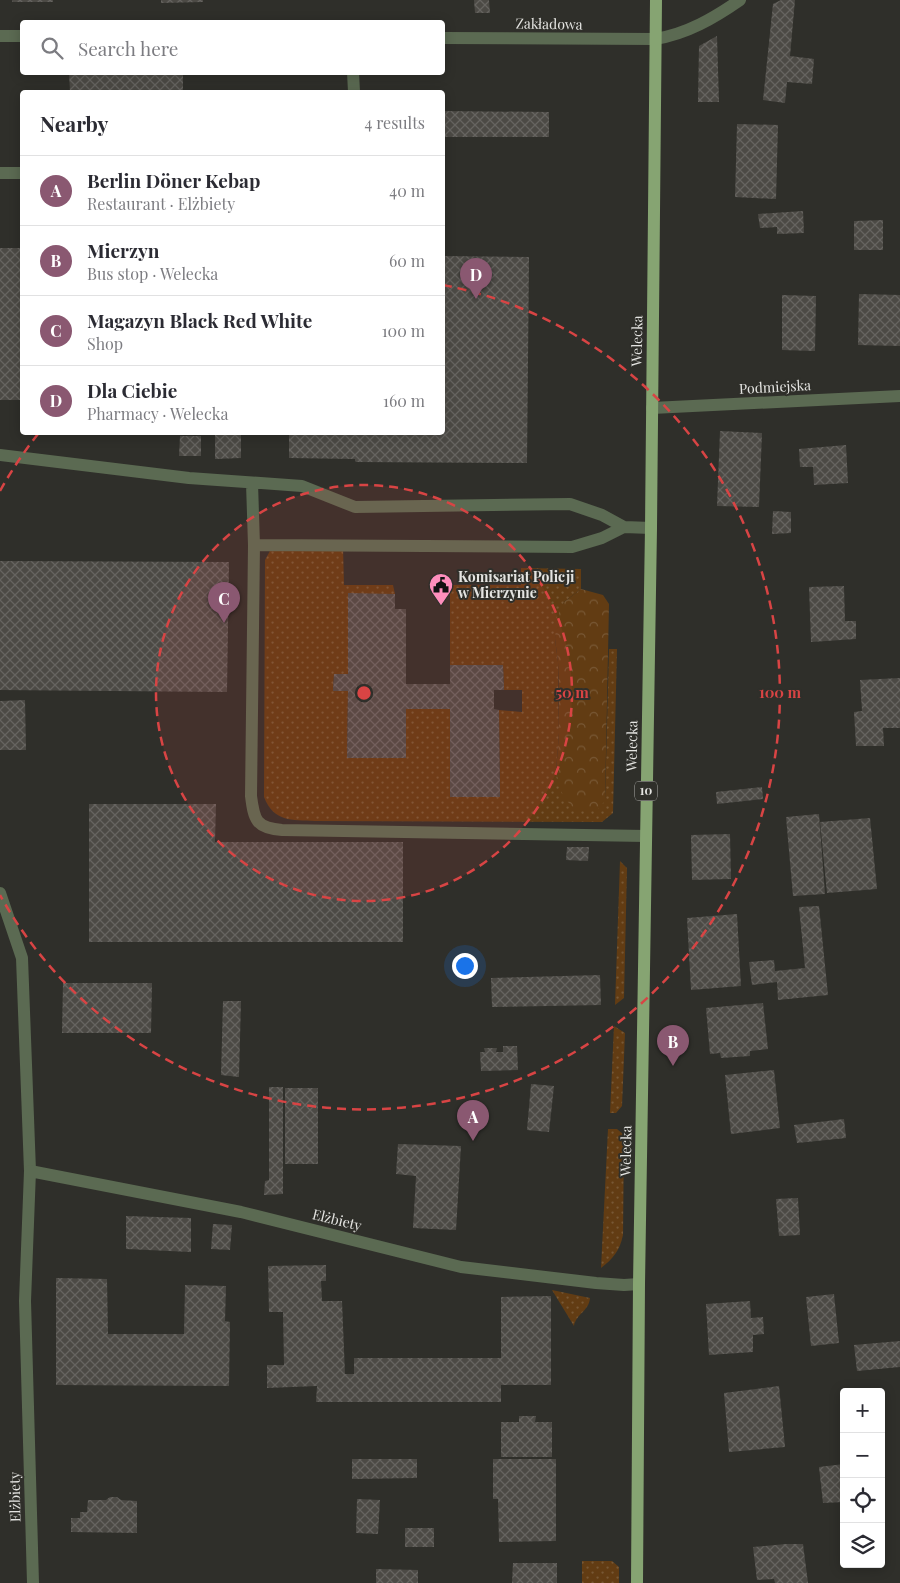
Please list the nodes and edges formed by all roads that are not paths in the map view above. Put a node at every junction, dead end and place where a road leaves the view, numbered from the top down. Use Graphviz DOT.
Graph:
graph roads {
  1 [pos="656,0"];
  2 [pos="740,0"];
  3 [pos="0,36"];
  4 [pos="20,36"];
  5 [pos="445,38"];
  6 [pos="655,39"];
  7 [pos="353,75"];
  8 [pos="354,90"];
  9 [pos="0,173"];
  10 [pos="20,173"];
  11 [pos="900,396"];
  12 [pos="652,408"];
  13 [pos="0,455"];
  14 [pos="252,483"];
  15 [pos="624,527"];
  16 [pos="650,528"];
  17 [pos="254,545"];
  18 [pos="646,836"];
  19 [pos="0,893"];
  20 [pos="30,1171"];
  21 [pos="639,1284"];
  22 [pos="33,1583"];
  23 [pos="637,1583"];
  1 -- 6 [label="main road, Welecka / 10"];
  2 -- 6 [label="street, Zakładowa"];
  3 -- 4 [label="street"];
  5 -- 6 [label="street, Zakładowa"];
  6 -- 12 [label="main road, Welecka / 10"];
  7 -- 8 [label="street"];
  9 -- 10 [label="street"];
  11 -- 12 [label="street, Podmiejska"];
  12 -- 16 [label="main road, Welecka / 10"];
  13 -- 14 [label="street"];
  14 -- 15 [label="street"];
  14 -- 17 [label="street"];
  15 -- 16 [label="street"];
  15 -- 17 [label="street"];
  16 -- 18 [label="main road, Welecka / 10"];
  17 -- 18 [label="street"];
  18 -- 21 [label="main road, Welecka / 10"];
  19 -- 20 [label="street, Elżbiety"];
  20 -- 21 [label="street, Elżbiety"];
  20 -- 22 [label="street, Elżbiety"];
  21 -- 23 [label="main road, Welecka / 10"];
}
